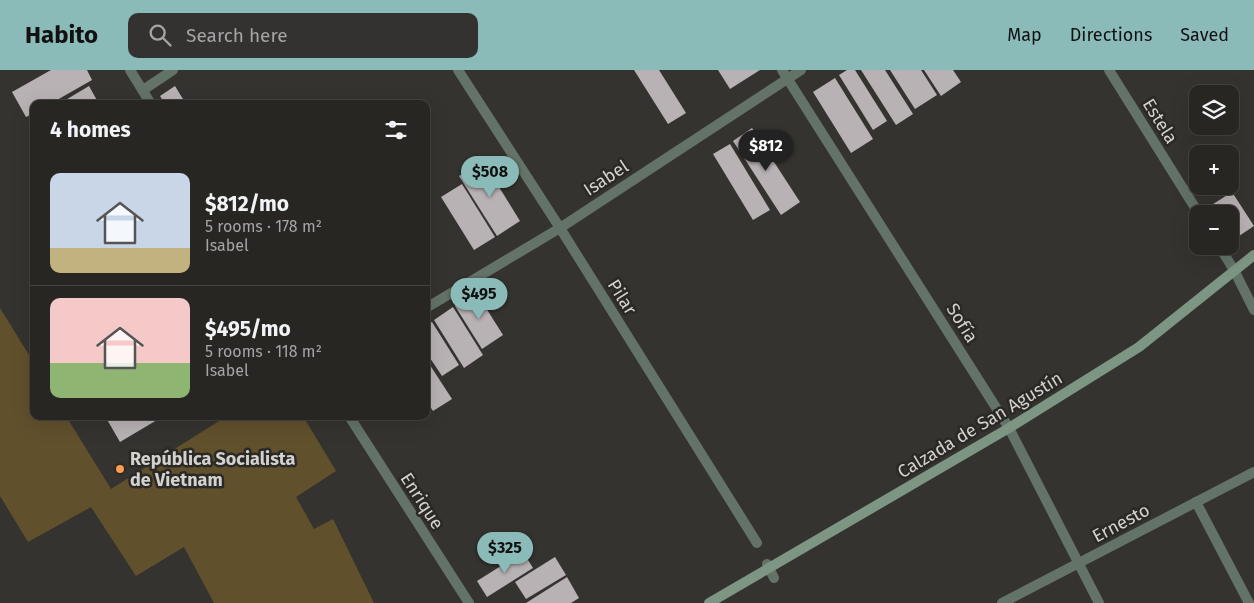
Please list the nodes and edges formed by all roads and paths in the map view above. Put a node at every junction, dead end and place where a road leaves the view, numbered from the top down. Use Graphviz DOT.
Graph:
graph roads {
  1 [pos="130,70"];
  2 [pos="173,70"];
  3 [pos="458,70"];
  4 [pos="801,70"];
  5 [pos="1109,70"];
  6 [pos="785,74"];
  7 [pos="143,90"];
  8 [pos="149,100"];
  9 [pos="1193,205"];
  10 [pos="560,228"];
  11 [pos="1225,255"];
  12 [pos="1254,255"];
  13 [pos="1234,270"];
  14 [pos="430,306"];
  15 [pos="1254,310"];
  16 [pos="352,420"];
  17 [pos="1009,428"];
  18 [pos="1254,472"];
  19 [pos="1196,502"];
  20 [pos="757,543"];
  21 [pos="1079,563"];
  22 [pos="469,603"];
  23 [pos="709,603"];
  24 [pos="1002,603"];
  25 [pos="1099,603"];
  26 [pos="1249,603"];
  1 -- 7 [label="street"];
  2 -- 7 [label="street"];
  3 -- 10 [label="street, Pilar"];
  4 -- 6 [label="street, Isabel"];
  5 -- 9 [label="street, Estela"];
  6 -- 10 [label="street, Isabel"];
  6 -- 17 [label="street, Sofía"];
  7 -- 8 [label="street"];
  10 -- 14 [label="street, Isabel"];
  10 -- 20 [label="street, Pilar"];
  11 -- 13 [label="street"];
  12 -- 13 [label="main road, Calzada de San Agustín"];
  13 -- 15 [label="street"];
  13 -- 17 [label="main road, Calzada de San Agustín"];
  16 -- 22 [label="street, Enrique"];
  17 -- 21 [label="street, Sofía"];
  17 -- 23 [label="main road, Calzada de San Agustín"];
  18 -- 19 [label="street, Ernesto"];
  19 -- 21 [label="street, Ernesto"];
  19 -- 26 [label="street"];
  21 -- 24 [label="street, Ernesto"];
  21 -- 25 [label="street, Sofía"];
}
